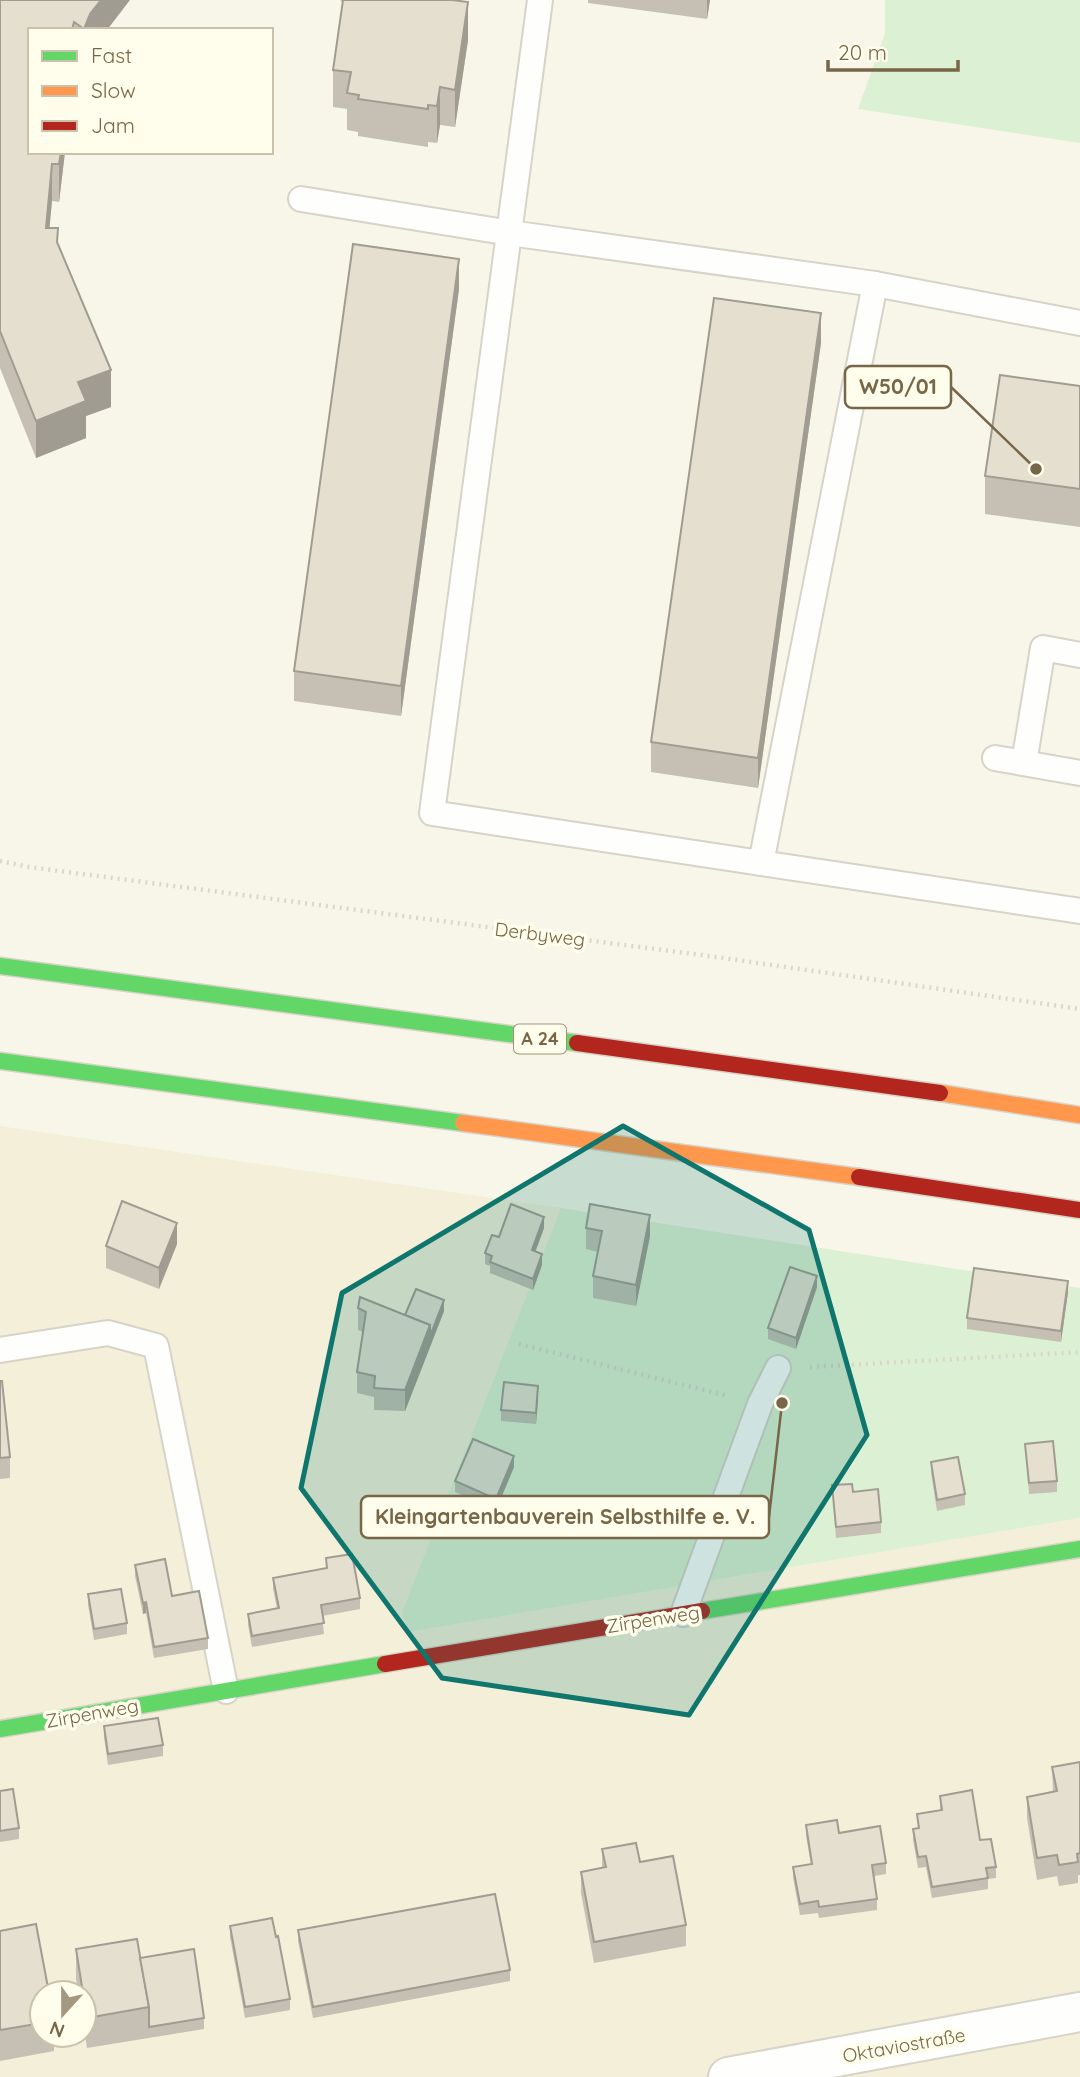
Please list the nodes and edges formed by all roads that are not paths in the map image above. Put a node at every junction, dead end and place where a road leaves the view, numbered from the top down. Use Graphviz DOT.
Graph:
graph roads {
  1 [pos="540,0"];
  2 [pos="301,200"];
  3 [pos="510,233"];
  4 [pos="875,284"];
  5 [pos="1080,323"];
  6 [pos="1080,655"];
  7 [pos="995,758"];
  8 [pos="1024,763"];
  9 [pos="1080,773"];
  10 [pos="761,863"];
  11 [pos="1080,911"];
  12 [pos="0,967"];
  13 [pos="0,1062"];
  14 [pos="1080,1115"];
  15 [pos="1080,1210"];
  16 [pos="0,1350"];
  17 [pos="778,1368"];
  18 [pos="1080,1549"];
  19 [pos="683,1614"];
  20 [pos="226,1691"];
  21 [pos="0,1729"];
  22 [pos="1080,2012"];
  23 [pos="728,2077"];
  1 -- 3 [label="lane"];
  2 -- 3 [label="lane"];
  3 -- 4 [label="lane"];
  3 -- 10 [label="lane"];
  4 -- 5 [label="lane"];
  4 -- 10 [label="lane"];
  6 -- 8 [label="lane"];
  7 -- 8 [label="lane"];
  8 -- 9 [label="lane"];
  10 -- 11 [label="lane"];
  12 -- 14 [label="main road, A 24"];
  13 -- 15 [label="main road"];
  16 -- 20 [label="lane"];
  17 -- 19 [label="lane"];
  18 -- 19 [label="main road, Zirpenweg"];
  19 -- 20 [label="main road, Zirpenweg"];
  20 -- 21 [label="main road, Zirpenweg"];
  22 -- 23 [label="street, Oktaviostraße"];
}
